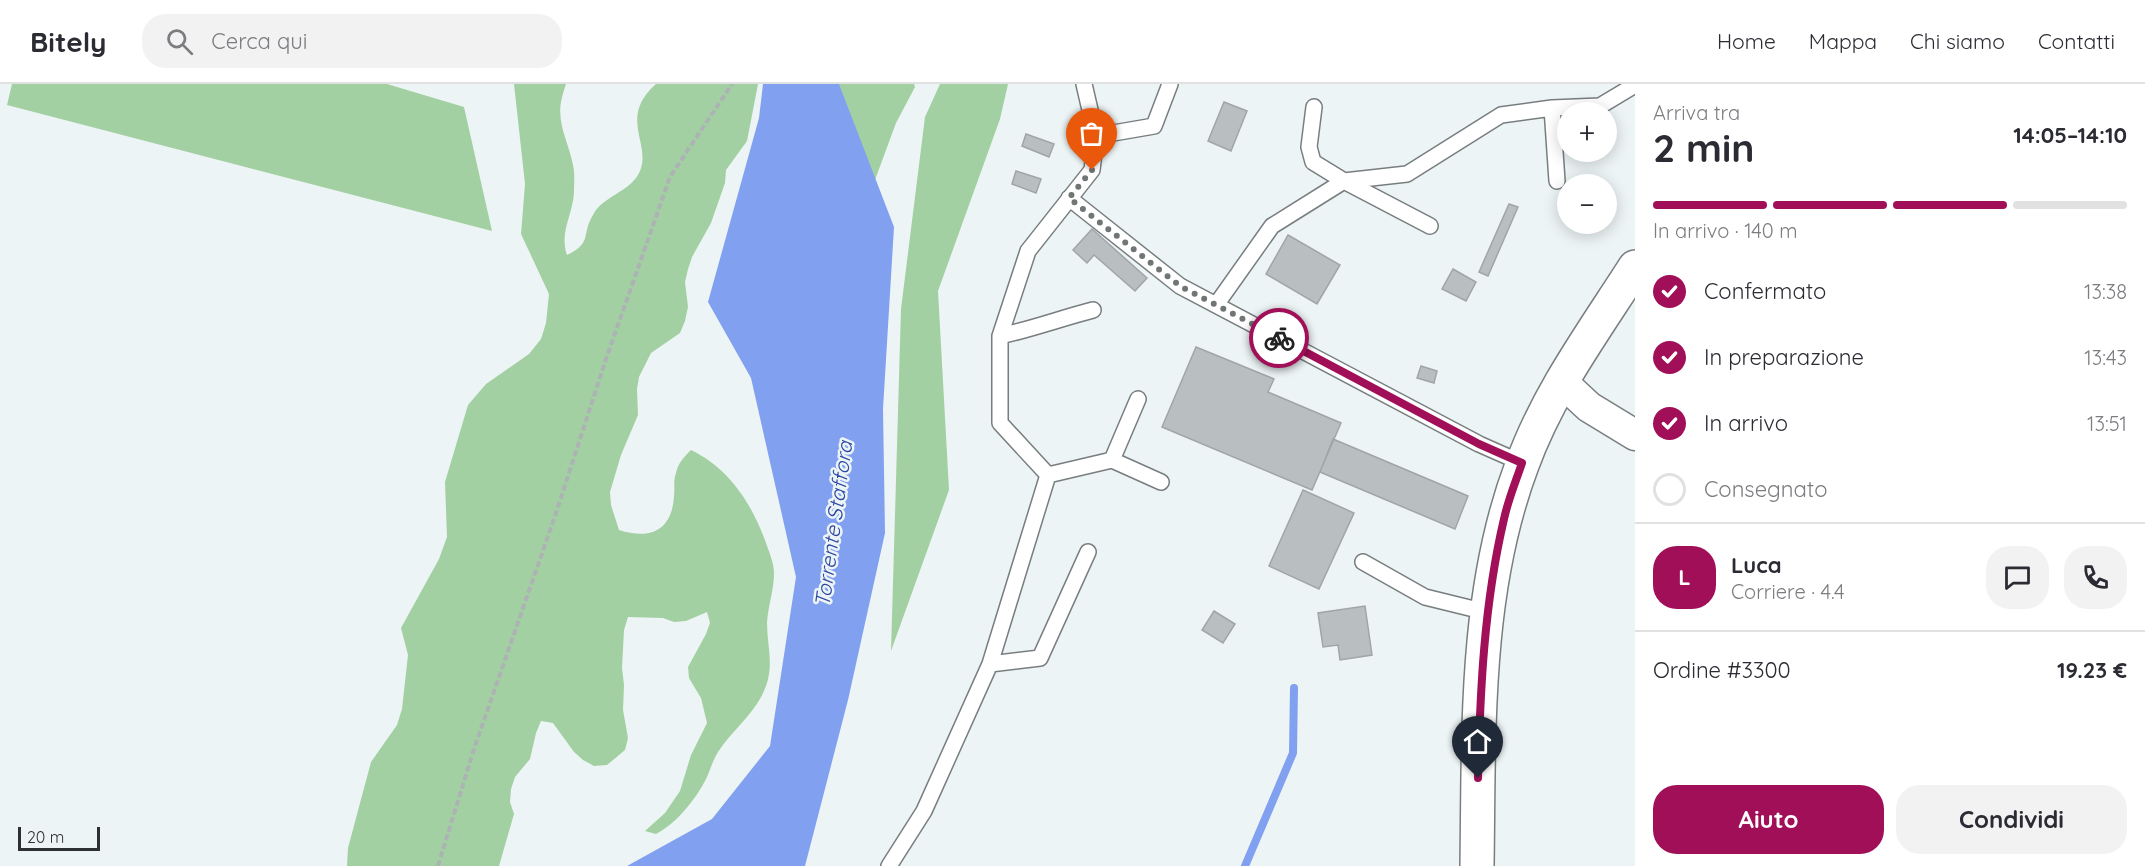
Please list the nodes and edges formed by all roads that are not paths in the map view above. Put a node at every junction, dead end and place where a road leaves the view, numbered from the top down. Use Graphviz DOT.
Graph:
graph roads {
  1 [pos="1084,84"];
  2 [pos="1170,84"];
  3 [pos="1635,85"];
  4 [pos="1314,107"];
  5 [pos="1552,108"];
  6 [pos="1096,136"];
  7 [pos="1344,181"];
  8 [pos="1557,181"];
  9 [pos="1069,198"];
  10 [pos="1430,226"];
  11 [pos="1635,267"];
  12 [pos="1216,305"];
  13 [pos="1093,310"];
  14 [pos="1000,336"];
  15 [pos="1561,381"];
  16 [pos="1138,399"];
  17 [pos="1635,435"];
  18 [pos="1112,460"];
  19 [pos="1522,463"];
  20 [pos="1048,475"];
  21 [pos="1161,482"];
  22 [pos="1089,552"];
  23 [pos="1363,562"];
  24 [pos="1486,612"];
  25 [pos="990,664"];
  26 [pos="889,866"];
  27 [pos="1477,866"];
  1 -- 6 [label="lane"];
  2 -- 6 [label="lane"];
  3 -- 5 [label="lane"];
  4 -- 7 [label="lane"];
  5 -- 7 [label="lane"];
  5 -- 8 [label="lane"];
  6 -- 9 [label="lane"];
  7 -- 10 [label="lane"];
  7 -- 12 [label="lane"];
  9 -- 12 [label="lane"];
  9 -- 14 [label="lane"];
  11 -- 15 [label="street"];
  12 -- 19 [label="lane"];
  13 -- 14 [label="lane"];
  14 -- 20 [label="lane"];
  15 -- 17 [label="street"];
  15 -- 19 [label="street"];
  16 -- 18 [label="lane"];
  18 -- 20 [label="lane"];
  18 -- 21 [label="lane"];
  19 -- 24 [label="street"];
  20 -- 25 [label="lane"];
  22 -- 25 [label="lane"];
  23 -- 24 [label="lane"];
  24 -- 27 [label="street"];
  25 -- 26 [label="lane"];
}
